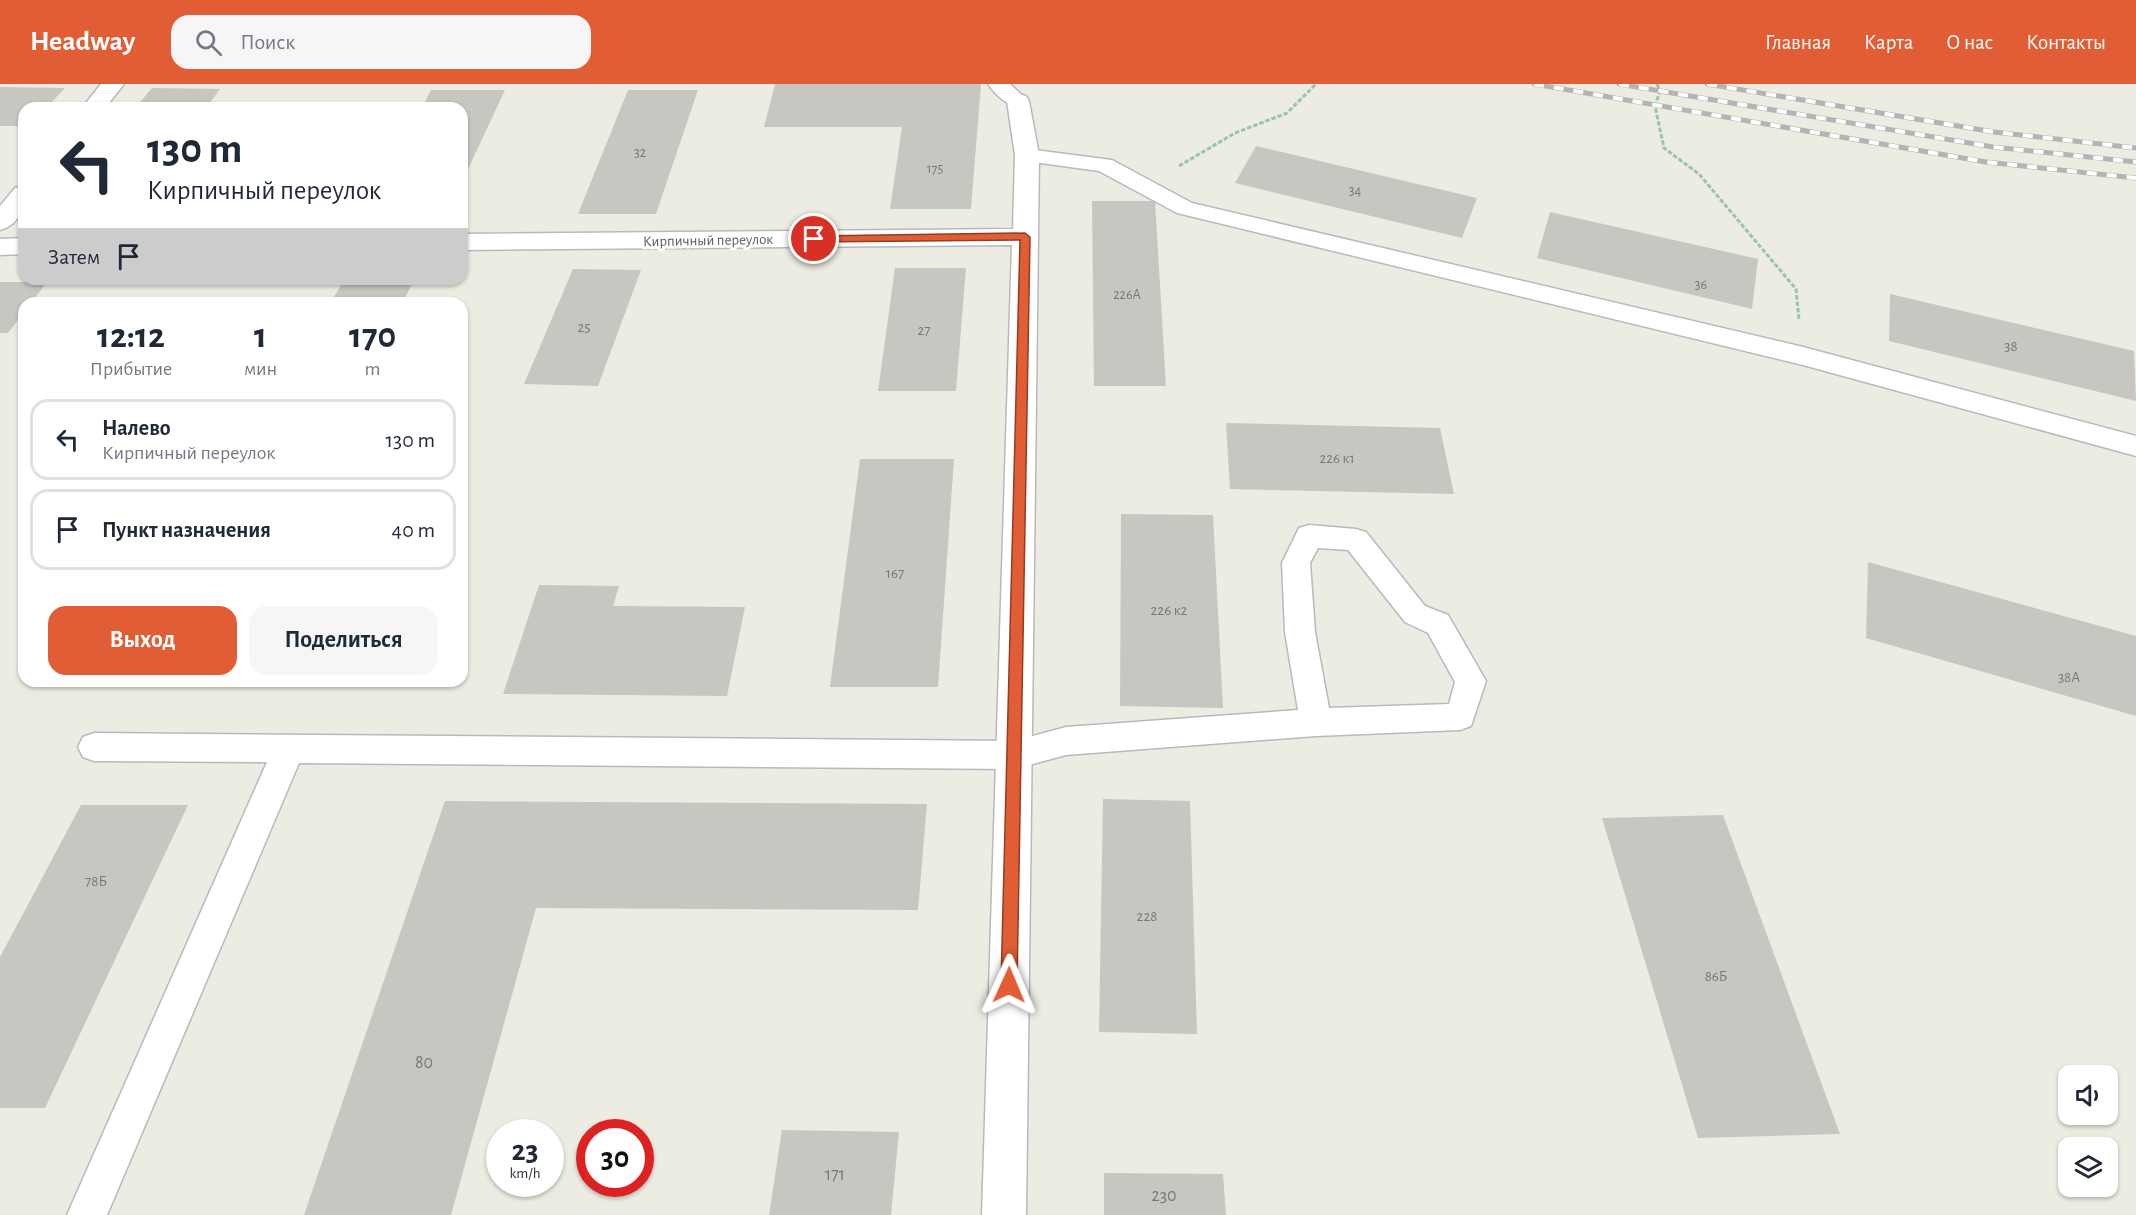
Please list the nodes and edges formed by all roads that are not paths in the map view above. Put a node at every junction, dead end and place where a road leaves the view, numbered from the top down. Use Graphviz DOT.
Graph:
graph roads {
  1 [pos="113,84"];
  2 [pos="1008,92"];
  3 [pos="98,102"];
  4 [pos="1027,155"];
  5 [pos="18,200"];
  6 [pos="0,222"];
  7 [pos="1025,237"];
  8 [pos="468,242"];
  9 [pos="18,246"];
  10 [pos="0,247"];
  11 [pos="2136,446"];
  12 [pos="1316,722"];
  13 [pos="94,747"];
  14 [pos="289,749"];
  15 [pos="1014,755"];
  16 [pos="87,1215"];
  17 [pos="1004,1215"];
  1 -- 3 [label="street"];
  2 -- 4 [label="street"];
  4 -- 7 [label="street"];
  4 -- 11 [label="lane"];
  5 -- 6 [label="street"];
  7 -- 8 [label="street, Кирпичный переулок"];
  7 -- 15 [label="street"];
  9 -- 10 [label="street"];
  12 -- 12 [label="lane"];
  12 -- 15 [label="lane"];
  13 -- 14 [label="lane"];
  14 -- 15 [label="lane"];
  14 -- 16 [label="lane"];
  15 -- 17 [label="street"];
}
